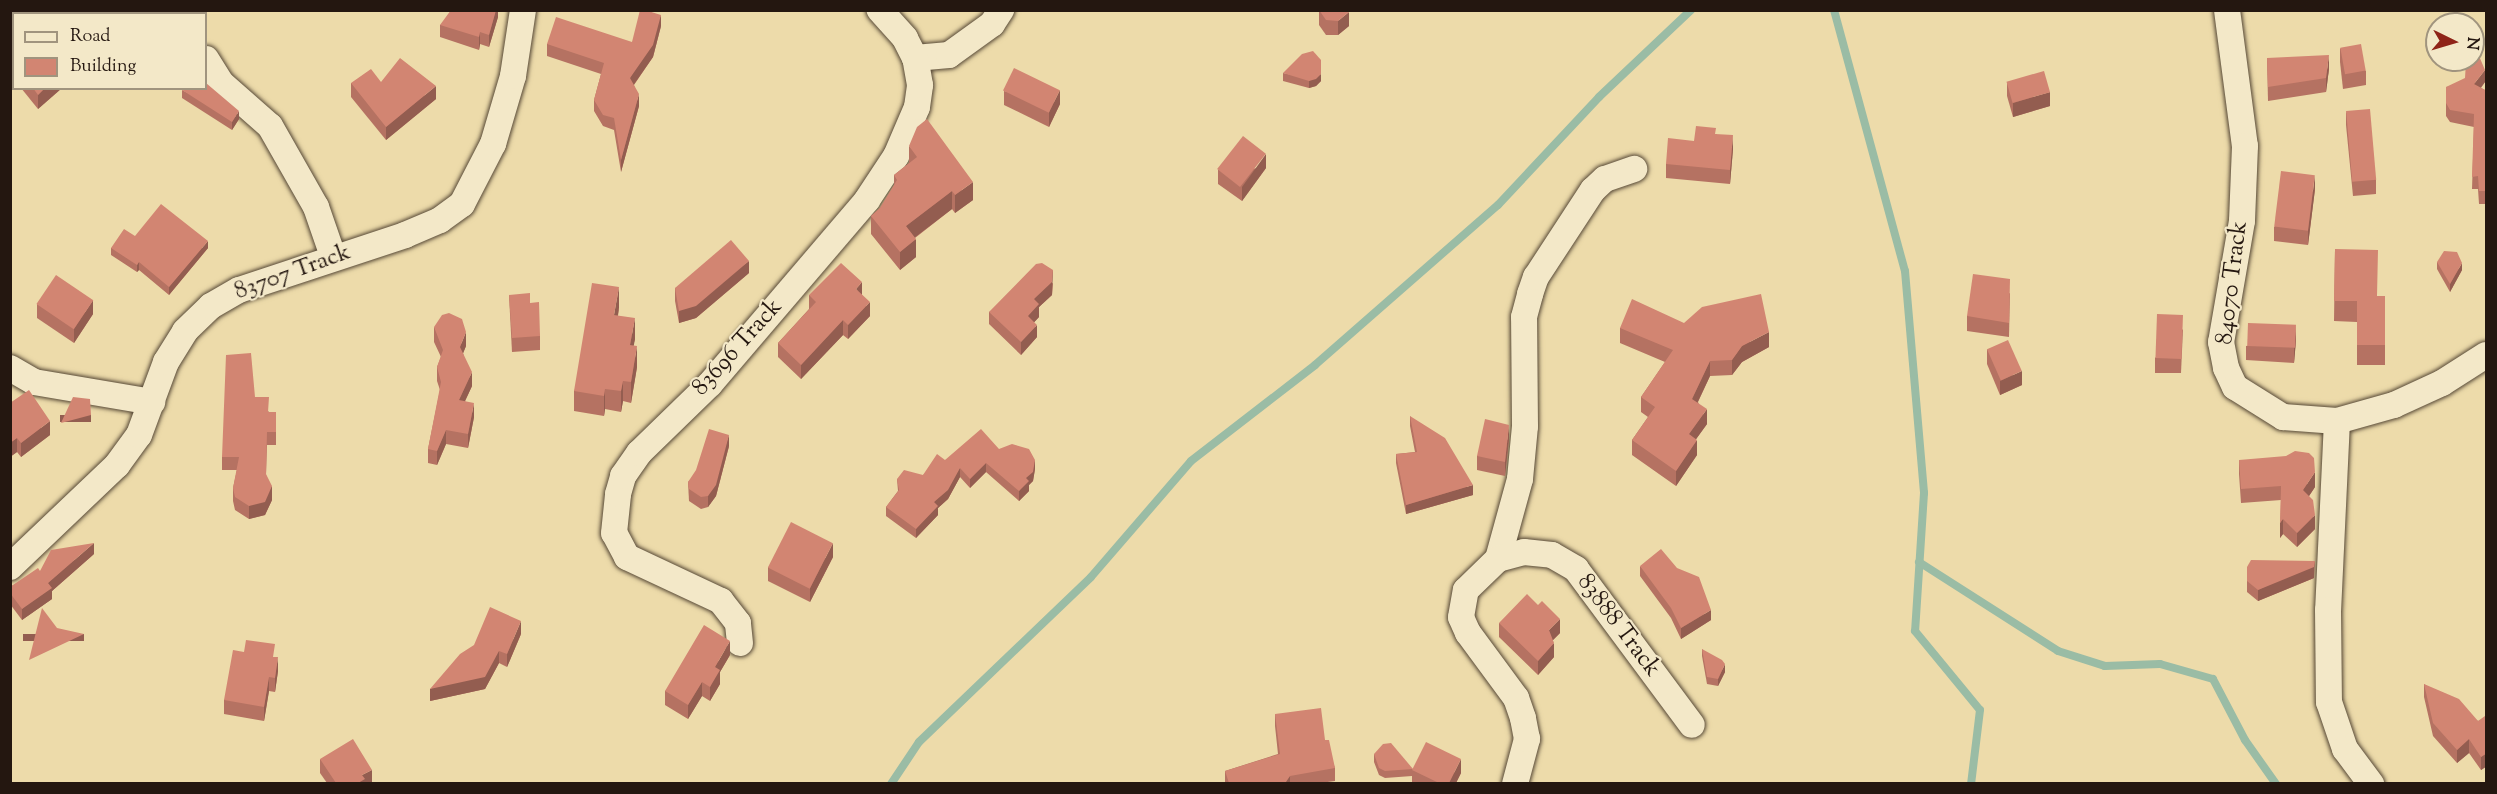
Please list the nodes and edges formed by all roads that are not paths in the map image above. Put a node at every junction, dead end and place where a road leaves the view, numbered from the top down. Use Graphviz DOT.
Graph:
graph roads {
  1 [pos="523,10"];
  2 [pos="880,10"];
  3 [pos="1001,10"];
  4 [pos="2227,10"];
  5 [pos="915,58"];
  6 [pos="207,61"];
  7 [pos="1634,169"];
  8 [pos="333,256"];
  9 [pos="2487,355"];
  10 [pos="10,368"];
  11 [pos="152,402"];
  12 [pos="2337,421"];
  13 [pos="1498,560"];
  14 [pos="10,567"];
  15 [pos="740,643"];
  16 [pos="1692,725"];
  17 [pos="1515,783"];
  18 [pos="2371,783"];
  1 -- 8 [label="street, 83707 Track"];
  2 -- 5 [label="street, 83696 Track"];
  3 -- 5 [label="street"];
  4 -- 12 [label="street, 84070 Track"];
  5 -- 15 [label="street, 83696 Track"];
  6 -- 8 [label="street"];
  7 -- 13 [label="street"];
  8 -- 11 [label="street, 83707 Track"];
  9 -- 12 [label="street, 84070 Track"];
  10 -- 11 [label="street"];
  11 -- 14 [label="street, 83707 Track"];
  12 -- 18 [label="street"];
  13 -- 16 [label="street, 83888 Track"];
  13 -- 17 [label="street, 83888 Track"];
}
